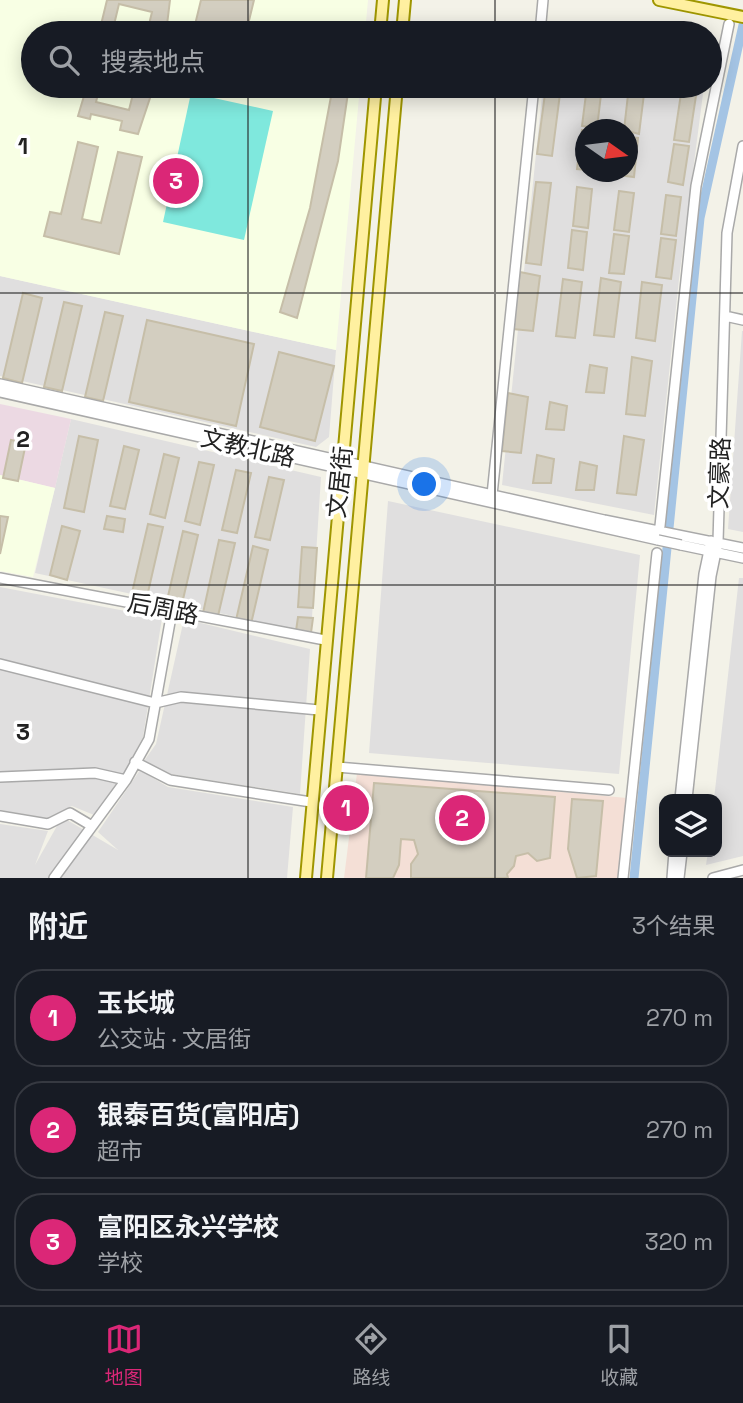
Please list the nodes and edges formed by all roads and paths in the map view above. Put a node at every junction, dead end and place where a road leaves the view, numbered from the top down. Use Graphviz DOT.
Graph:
graph roads {
  1 [pos="383,0"];
  2 [pos="405,0"];
  3 [pos="543,0"];
  4 [pos="659,0"];
  5 [pos="734,18"];
  6 [pos="381,21"];
  7 [pos="403,21"];
  8 [pos="541,21"];
  9 [pos="722,71"];
  10 [pos="375,98"];
  11 [pos="396,98"];
  12 [pos="533,98"];
  13 [pos="716,98"];
  14 [pos="743,146"];
  15 [pos="724,316"];
  16 [pos="743,320"];
  17 [pos="0,384"];
  18 [pos="0,392"];
  19 [pos="342,465"];
  20 [pos="361,469"];
  21 [pos="492,495"];
  22 [pos="660,532"];
  23 [pos="713,547"];
  24 [pos="743,548"];
  25 [pos="657,553"];
  26 [pos="743,558"];
  27 [pos="0,578"];
  28 [pos="172,611"];
  29 [pos="326,640"];
  30 [pos="0,664"];
  31 [pos="155,703"];
  32 [pos="319,710"];
  33 [pos="135,762"];
  34 [pos="337,767"];
  35 [pos="0,777"];
  36 [pos="126,780"];
  37 [pos="609,790"];
  38 [pos="681,794"];
  39 [pos="688,794"];
  40 [pos="312,802"];
  41 [pos="0,816"];
  42 [pos="92,826"];
  43 [pos="674,857"];
  44 [pos="681,857"];
  45 [pos="743,870"];
  46 [pos="54,878"];
  47 [pos="306,878"];
  48 [pos="327,878"];
  49 [pos="623,878"];
  50 [pos="672,878"];
  51 [pos="679,878"];
  52 [pos="713,878"];
  1 -- 6 [label="main road"];
  2 -- 7 [label="main road"];
  3 -- 8 [label="street"];
  4 -- 5 [label="main road"];
  5 -- 9 [label="street"];
  10 -- 19 [label="main road, 文居街"];
  11 -- 20 [label="main road, 文居街"];
  12 -- 21 [label="street"];
  13 -- 22 [label="street"];
  14 -- 15 [label="street, 文豪路"];
  15 -- 16 [label="street"];
  15 -- 23 [label="street, 文豪路"];
  17 -- 19 [label="street, 文教北路"];
  18 -- 19 [label="street, 文教北路"];
  19 -- 20 [label="street, 文教北路"];
  19 -- 29 [label="main road, 文居街"];
  20 -- 21 [label="street, 文教北路"];
  20 -- 22 [label="street, 文教北路"];
  20 -- 34 [label="main road, 文居街"];
  21 -- 22 [label="street, 文教北路"];
  22 -- 23 [label="street, 文教北路, bridge"];
  23 -- 24 [label="street, 文教北路"];
  23 -- 26 [label="street, 文教北路"];
  23 -- 38 [label="street, 文豪路"];
  23 -- 39 [label="street, 文豪路"];
  25 -- 49 [label="street"];
  27 -- 28 [label="street, 后周路"];
  28 -- 29 [label="street, 后周路"];
  28 -- 31 [label="street"];
  29 -- 32 [label="main road, 文居街"];
  30 -- 31 [label="street"];
  31 -- 32 [label="street"];
  31 -- 33 [label="street"];
  32 -- 40 [label="main road, 文居街"];
  33 -- 36 [label="street"];
  33 -- 40 [label="street"];
  34 -- 37 [label="street"];
  34 -- 48 [label="main road, 文居街"];
  35 -- 36 [label="street"];
  36 -- 42 [label="street"];
  40 -- 47 [label="main road, 文居街"];
  41 -- 42 [label="street"];
  42 -- 46 [label="street"];
  43 -- 50 [label="street"];
  44 -- 51 [label="street"];
  45 -- 52 [label="street"];
}
